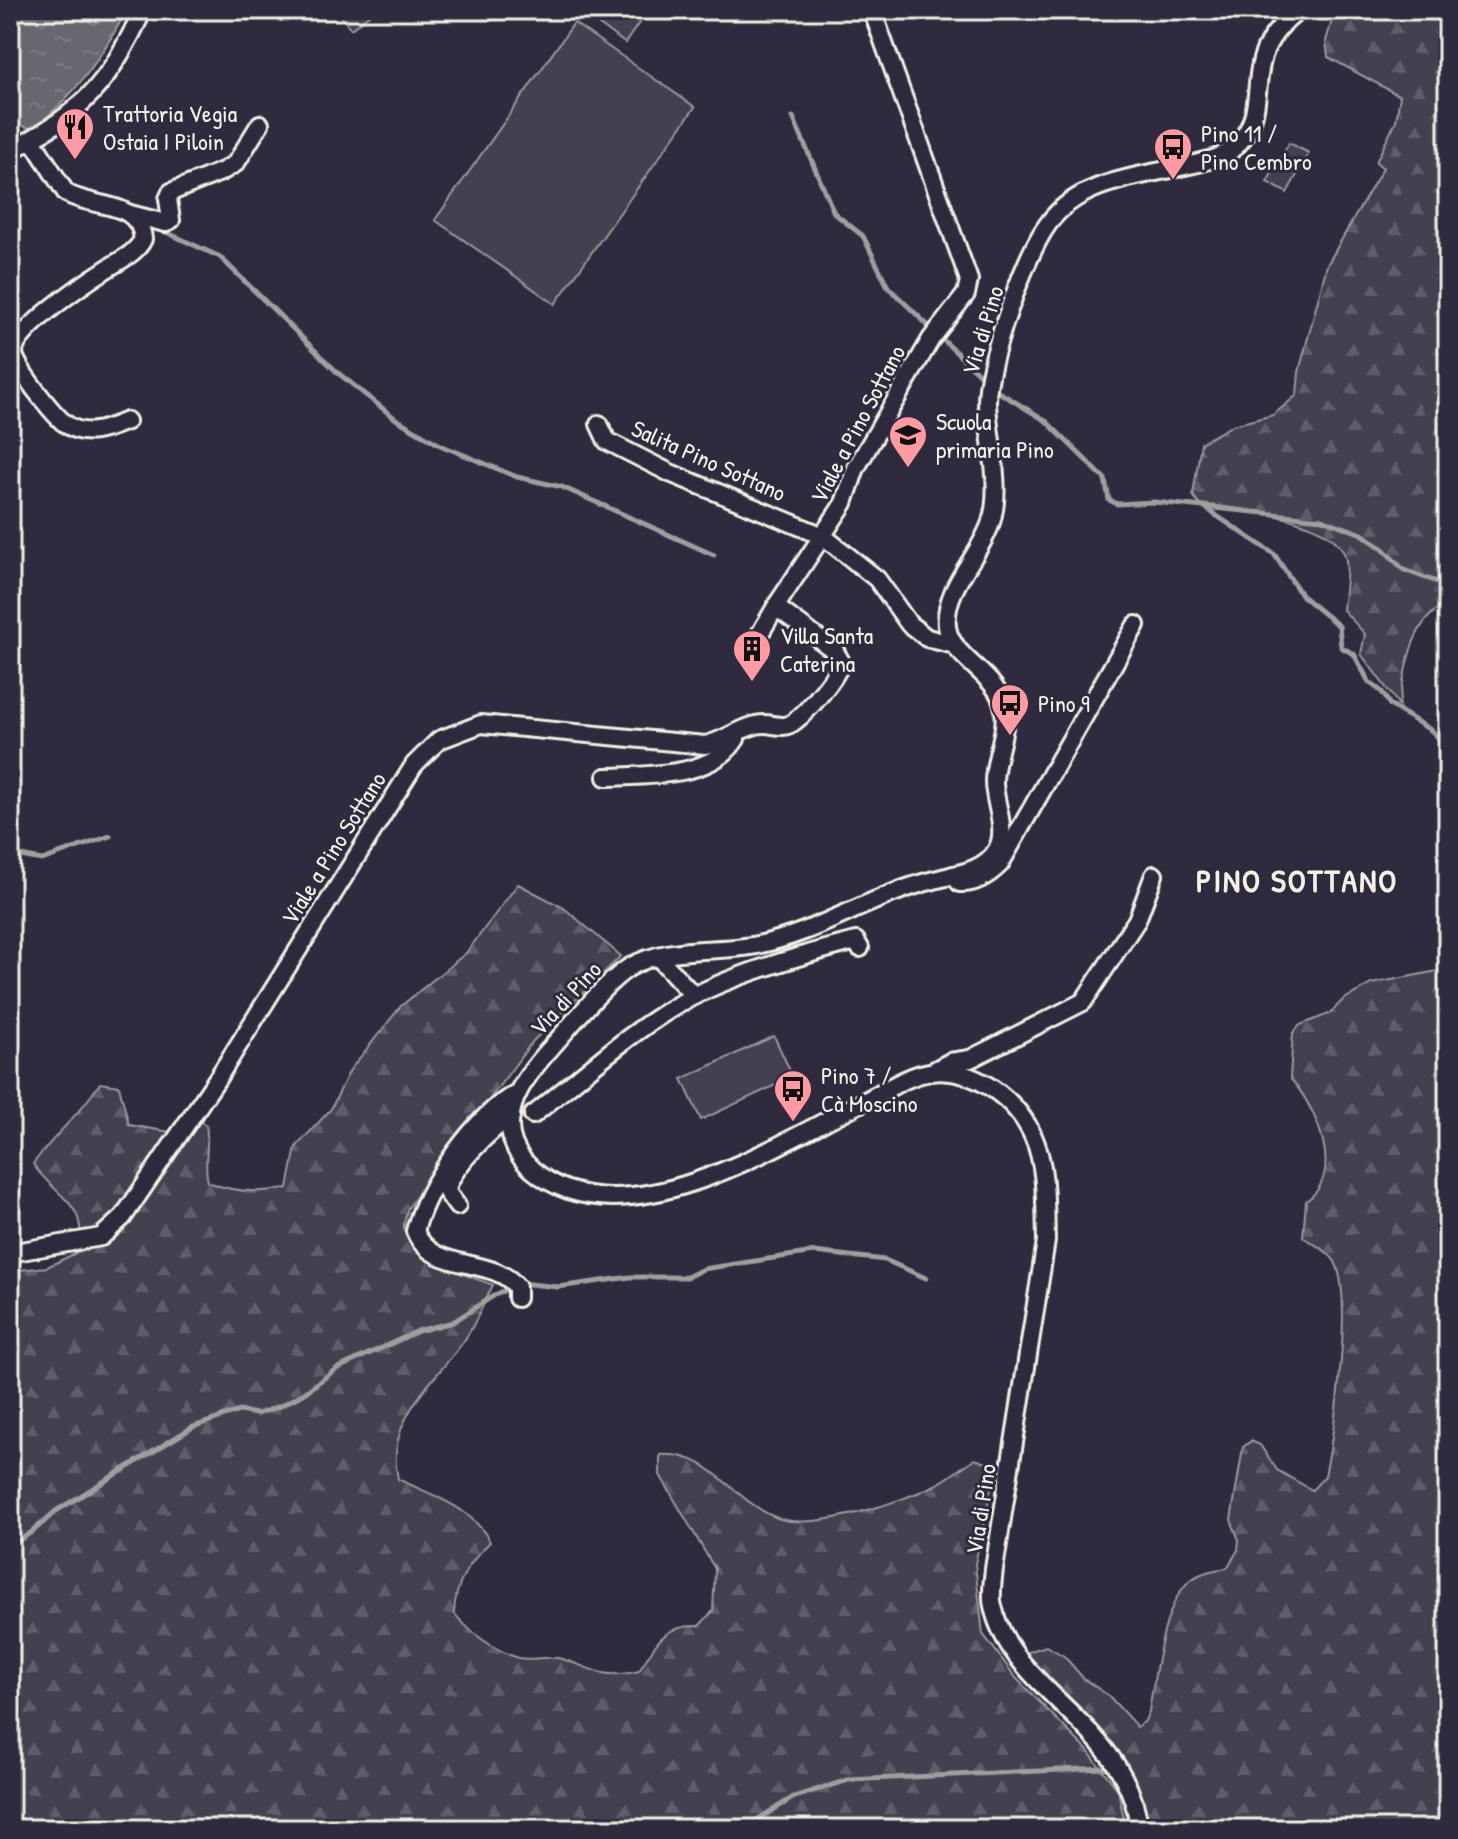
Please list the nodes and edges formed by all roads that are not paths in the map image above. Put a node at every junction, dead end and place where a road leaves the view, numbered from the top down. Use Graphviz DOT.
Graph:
graph roads {
  1 [pos="143,10"];
  2 [pos="872,10"];
  3 [pos="1300,10"];
  4 [pos="260,124"];
  5 [pos="32,140"];
  6 [pos="10,151"];
  7 [pos="130,214"];
  8 [pos="127,421"];
  9 [pos="599,424"];
  10 [pos="823,536"];
  11 [pos="778,603"];
  12 [pos="1136,625"];
  13 [pos="758,637"];
  14 [pos="955,645"];
  15 [pos="738,734"];
  16 [pos="606,777"];
  17 [pos="953,875"];
  18 [pos="1154,875"];
  19 [pos="860,948"];
  20 [pos="658,957"];
  21 [pos="694,996"];
  22 [pos="934,1071"];
  23 [pos="517,1093"];
  24 [pos="533,1115"];
  25 [pos="511,1116"];
  26 [pos="457,1206"];
  27 [pos="10,1253"];
  28 [pos="517,1298"];
  29 [pos="1139,1829"];
  1 -- 5 [label="street"];
  2 -- 10 [label="street, Viale a Pino Sottano"];
  3 -- 14 [label="street, Via di Pino"];
  4 -- 7 [label="street"];
  5 -- 6 [label="street"];
  5 -- 7 [label="street"];
  7 -- 8 [label="street"];
  9 -- 10 [label="street, Salita Pino Sottano"];
  10 -- 11 [label="street, Viale a Pino Sottano"];
  10 -- 14 [label="street, Salita Pino Sottano"];
  11 -- 13 [label="street"];
  11 -- 15 [label="street, Viale a Pino Sottano"];
  12 -- 17 [label="street"];
  14 -- 17 [label="street, Via di Pino"];
  15 -- 16 [label="street"];
  15 -- 27 [label="street, Viale a Pino Sottano"];
  17 -- 20 [label="street, Via di Pino"];
  18 -- 22 [label="street"];
  19 -- 21 [label="street"];
  20 -- 21 [label="street"];
  20 -- 23 [label="street, Via di Pino"];
  21 -- 24 [label="street"];
  22 -- 25 [label="street, Via di Pino"];
  22 -- 29 [label="street, Via di Pino"];
  23 -- 25 [label="street, Via di Pino"];
  23 -- 28 [label="street"];
  25 -- 26 [label="street"];
}
